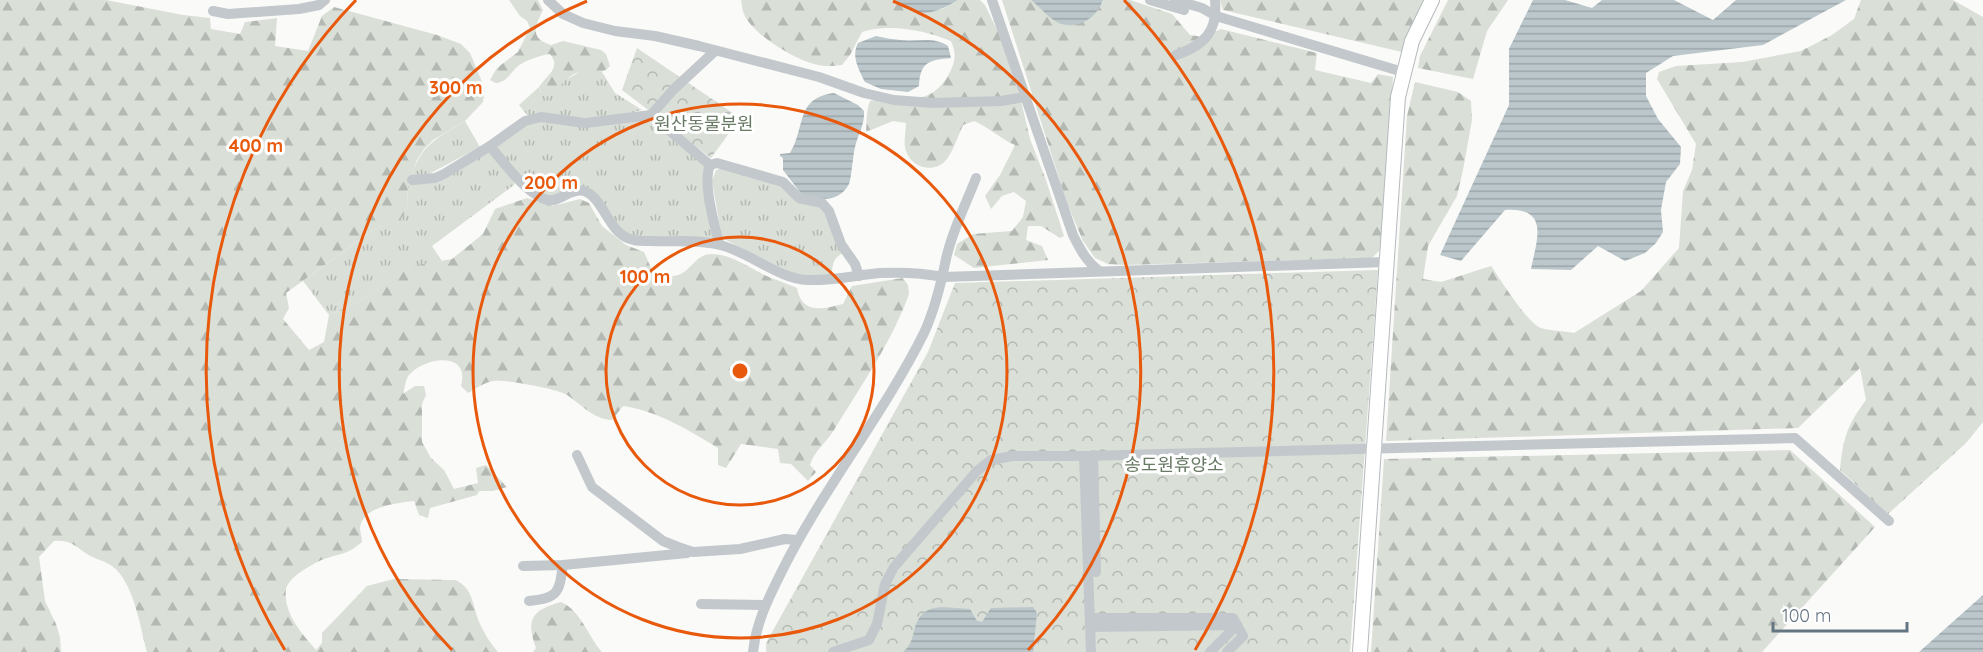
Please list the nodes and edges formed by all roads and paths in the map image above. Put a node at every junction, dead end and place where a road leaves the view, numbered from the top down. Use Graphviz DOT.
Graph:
graph roads {
  1 [pos="325,0"];
  2 [pos="548,0"];
  3 [pos="992,0"];
  4 [pos="1150,0"];
  5 [pos="1174,0"];
  6 [pos="1215,0"];
  7 [pos="1432,0"];
  8 [pos="213,11"];
  9 [pos="1216,16"];
  10 [pos="715,51"];
  11 [pos="1176,55"];
  12 [pos="1403,72"];
  13 [pos="1025,97"];
  14 [pos="651,115"];
  15 [pos="490,146"];
  16 [pos="710,165"];
  17 [pos="976,178"];
  18 [pos="412,180"];
  19 [pos="719,244"];
  20 [pos="1386,262"];
  21 [pos="1099,272"];
  22 [pos="859,276"];
  23 [pos="944,277"];
  24 [pos="1373,447"];
  25 [pos="577,455"];
  26 [pos="1089,456"];
  27 [pos="577,479"];
  28 [pos="592,487"];
  29 [pos="1889,521"];
  30 [pos="797,540"];
  31 [pos="693,552"];
  32 [pos="563,565"];
  33 [pos="523,566"];
  34 [pos="529,601"];
  35 [pos="701,604"];
  36 [pos="765,605"];
  37 [pos="1094,623"];
  38 [pos="1237,625"];
  39 [pos="753,652"];
  40 [pos="833,652"];
  41 [pos="1091,652"];
  42 [pos="1210,652"];
  43 [pos="1227,652"];
  44 [pos="1360,652"];
  1 -- 8 [label="street"];
  2 -- 10 [label="street"];
  3 -- 13 [label="street"];
  4 -- 9 [label="street"];
  5 -- 9 [label="street"];
  6 -- 9 [label="street"];
  7 -- 12 [label="main road"];
  9 -- 11 [label="street"];
  9 -- 12 [label="street"];
  10 -- 13 [label="street"];
  10 -- 14 [label="street"];
  12 -- 20 [label="main road"];
  13 -- 21 [label="street"];
  14 -- 15 [label="street"];
  14 -- 16 [label="street"];
  15 -- 18 [label="street"];
  15 -- 19 [label="street"];
  16 -- 19 [label="street"];
  16 -- 22 [label="street"];
  17 -- 23 [label="street"];
  19 -- 22 [label="street"];
  20 -- 21 [label="street"];
  20 -- 24 [label="main road"];
  21 -- 23 [label="street"];
  22 -- 23 [label="street"];
  23 -- 30 [label="street"];
  24 -- 26 [label="street"];
  24 -- 29 [label="street"];
  24 -- 44 [label="main road"];
  25 -- 28 [label="street"];
  26 -- 37 [label="street"];
  26 -- 40 [label="street"];
  27 -- 28 [label="street"];
  28 -- 31 [label="street"];
  30 -- 31 [label="street"];
  30 -- 36 [label="street"];
  31 -- 32 [label="street"];
  32 -- 33 [label="street"];
  32 -- 34 [label="street"];
  35 -- 36 [label="street"];
  36 -- 39 [label="street"];
  37 -- 38 [label="street"];
  37 -- 41 [label="street"];
  38 -- 42 [label="street"];
  38 -- 43 [label="street"];
}
